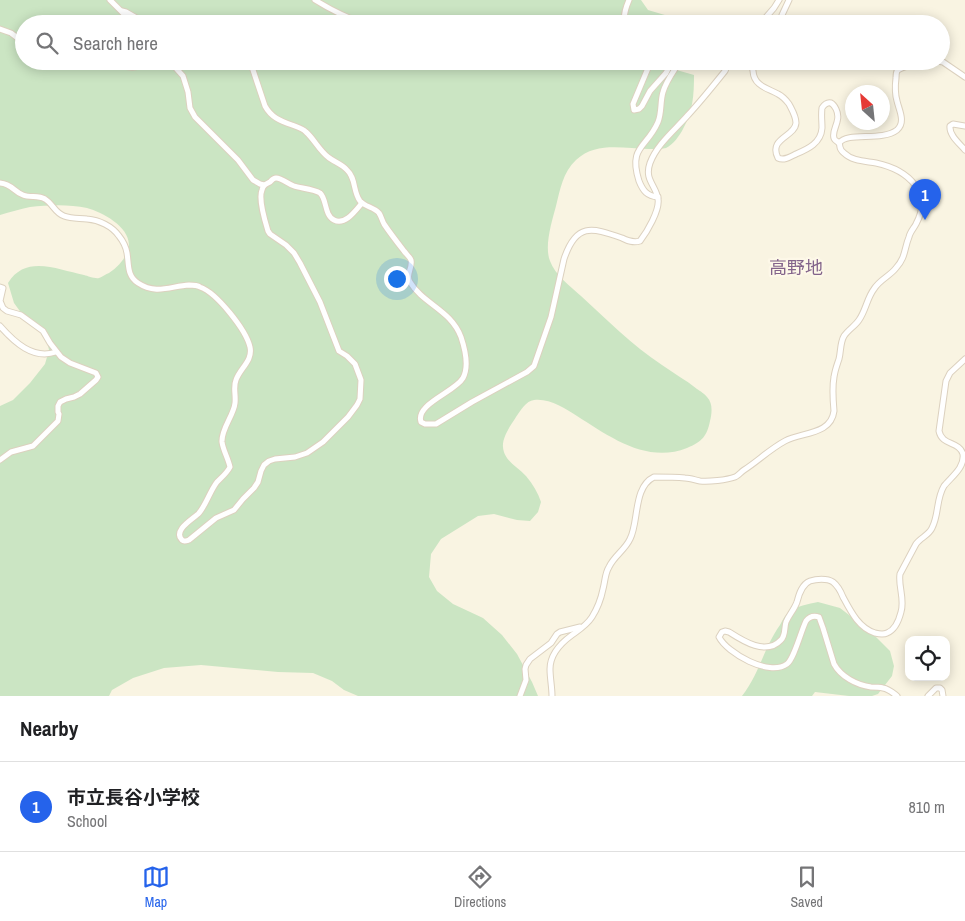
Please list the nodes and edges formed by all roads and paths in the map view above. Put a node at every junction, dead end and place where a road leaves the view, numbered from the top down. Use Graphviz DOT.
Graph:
graph roads {
  1 [pos="110,0"];
  2 [pos="315,0"];
  3 [pos="629,0"];
  4 [pos="779,0"];
  5 [pos="789,0"];
  6 [pos="121,11"];
  7 [pos="124,15"];
  8 [pos="131,15"];
  9 [pos="343,15"];
  10 [pos="624,15"];
  11 [pos="767,15"];
  12 [pos="782,15"];
  13 [pos="0,29"];
  14 [pos="15,36"];
  15 [pos="950,67"];
  16 [pos="178,70"];
  17 [pos="253,70"];
  18 [pos="647,70"];
  19 [pos="667,70"];
  20 [pos="675,70"];
  21 [pos="725,70"];
  22 [pos="752,70"];
  23 [pos="899,70"];
  24 [pos="965,77"];
  25 [pos="965,126"];
  26 [pos="839,143"];
  27 [pos="965,150"];
  28 [pos="0,183"];
  29 [pos="264,185"];
  30 [pos="658,197"];
  31 [pos="362,203"];
  32 [pos="0,286"];
  33 [pos="0,326"];
  34 [pos="56,352"];
  35 [pos="965,359"];
  36 [pos="0,460"];
  37 [pos="583,626"];
  38 [pos="520,696"];
  39 [pos="552,696"];
  40 [pos="897,696"];
  41 [pos="928,696"];
  42 [pos="943,696"];
  1 -- 6 [label="street"];
  2 -- 9 [label="street"];
  3 -- 10 [label="street"];
  4 -- 11 [label="street"];
  5 -- 12 [label="street"];
  6 -- 7 [label="street"];
  6 -- 8 [label="street"];
  13 -- 14 [label="street"];
  15 -- 24 [label="street"];
  16 -- 29 [label="street"];
  17 -- 31 [label="street"];
  18 -- 19 [label="street"];
  20 -- 30 [label="street"];
  21 -- 30 [label="street"];
  22 -- 26 [label="street"];
  23 -- 26 [label="street"];
  25 -- 27 [label="street"];
  26 -- 37 [label="street"];
  28 -- 29 [label="street"];
  29 -- 31 [label="street"];
  30 -- 31 [label="street"];
  32 -- 34 [label="street"];
  33 -- 34 [label="street"];
  34 -- 36 [label="street"];
  35 -- 40 [label="street"];
  37 -- 38 [label="street"];
  37 -- 39 [label="street"];
  41 -- 42 [label="street"];
}
